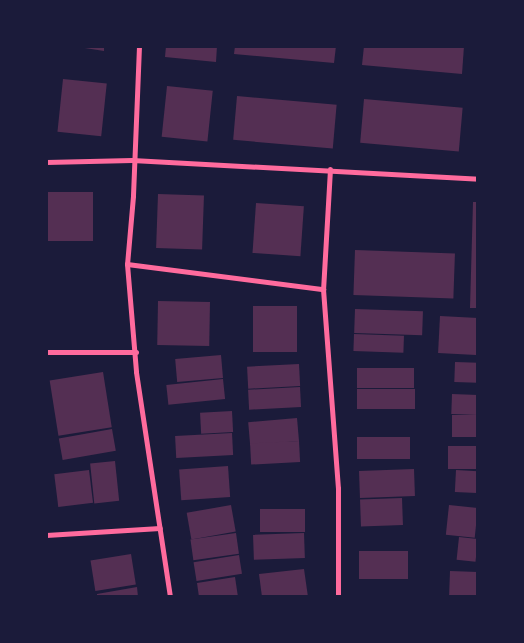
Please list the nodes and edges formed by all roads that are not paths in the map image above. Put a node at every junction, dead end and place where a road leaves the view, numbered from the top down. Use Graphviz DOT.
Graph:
graph roads {
  1 [pos="139,46"];
  2 [pos="132,160"];
  3 [pos="46,162"];
  4 [pos="330,169"];
  5 [pos="478,179"];
  6 [pos="127,264"];
  7 [pos="323,289"];
  8 [pos="46,352"];
  9 [pos="136,352"];
  10 [pos="160,528"];
  11 [pos="46,535"];
  12 [pos="170,597"];
  13 [pos="338,597"];
  1 -- 2 [label="street"];
  2 -- 3 [label="street"];
  2 -- 4 [label="street"];
  2 -- 6 [label="street"];
  4 -- 5 [label="street"];
  4 -- 7 [label="street"];
  6 -- 7 [label="street"];
  6 -- 9 [label="street"];
  7 -- 13 [label="street"];
  8 -- 9 [label="street"];
  9 -- 10 [label="street"];
  10 -- 11 [label="street"];
  10 -- 12 [label="street"];
}
